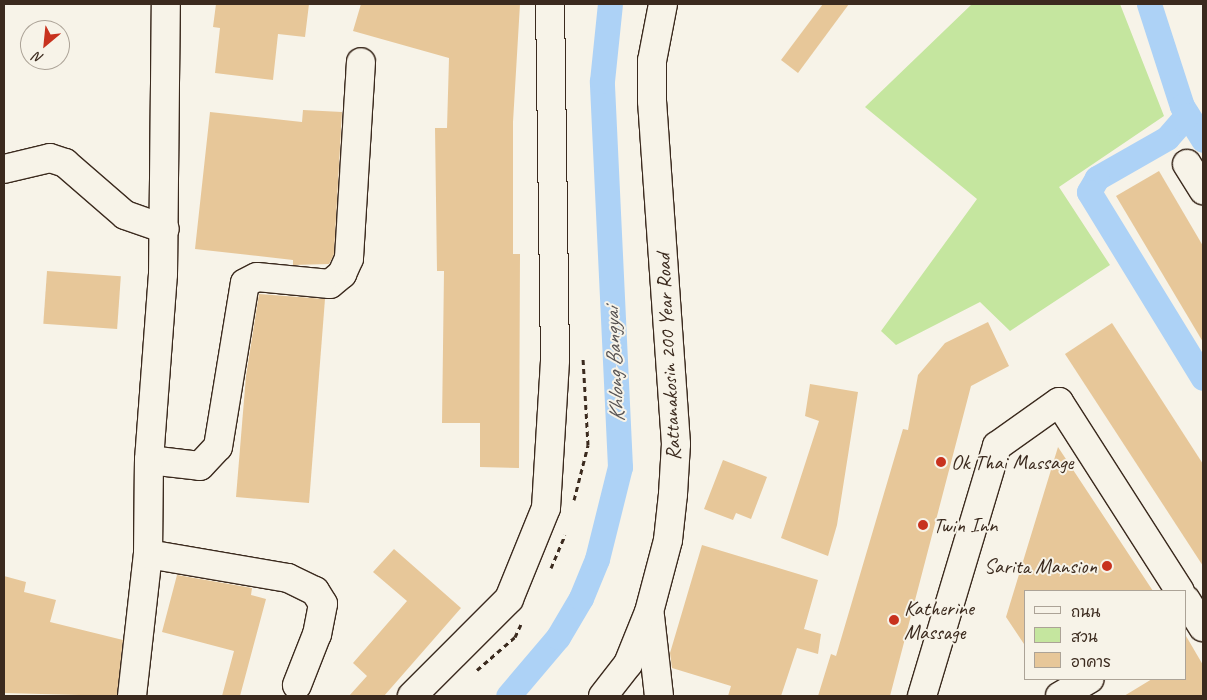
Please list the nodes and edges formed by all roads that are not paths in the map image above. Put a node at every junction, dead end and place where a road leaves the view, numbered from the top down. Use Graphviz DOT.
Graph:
graph roads {
  1 [pos="166,4"];
  2 [pos="550,4"];
  3 [pos="663,4"];
  4 [pos="362,62"];
  5 [pos="1187,164"];
  6 [pos="4,169"];
  7 [pos="1203,190"];
  8 [pos="165,229"];
  9 [pos="149,460"];
  10 [pos="148,554"];
  11 [pos="1177,590"];
  12 [pos="649,612"];
  13 [pos="1087,680"];
  14 [pos="297,685"];
  15 [pos="132,696"];
  16 [pos="412,696"];
  17 [pos="603,696"];
  18 [pos="659,696"];
  19 [pos="922,696"];
  20 [pos="1060,696"];
  1 -- 8 [label="street"];
  2 -- 16 [label="street"];
  3 -- 12 [label="street, Rattanakosin 200 Year Road"];
  4 -- 9 [label="street"];
  5 -- 7 [label="street"];
  6 -- 8 [label="street"];
  8 -- 9 [label="street"];
  9 -- 10 [label="street"];
  10 -- 14 [label="street"];
  10 -- 15 [label="street"];
  11 -- 19 [label="street"];
  12 -- 17 [label="street, Rattanakosin 200 Year Road"];
  12 -- 18 [label="street"];
  13 -- 20 [label="street"];
}
